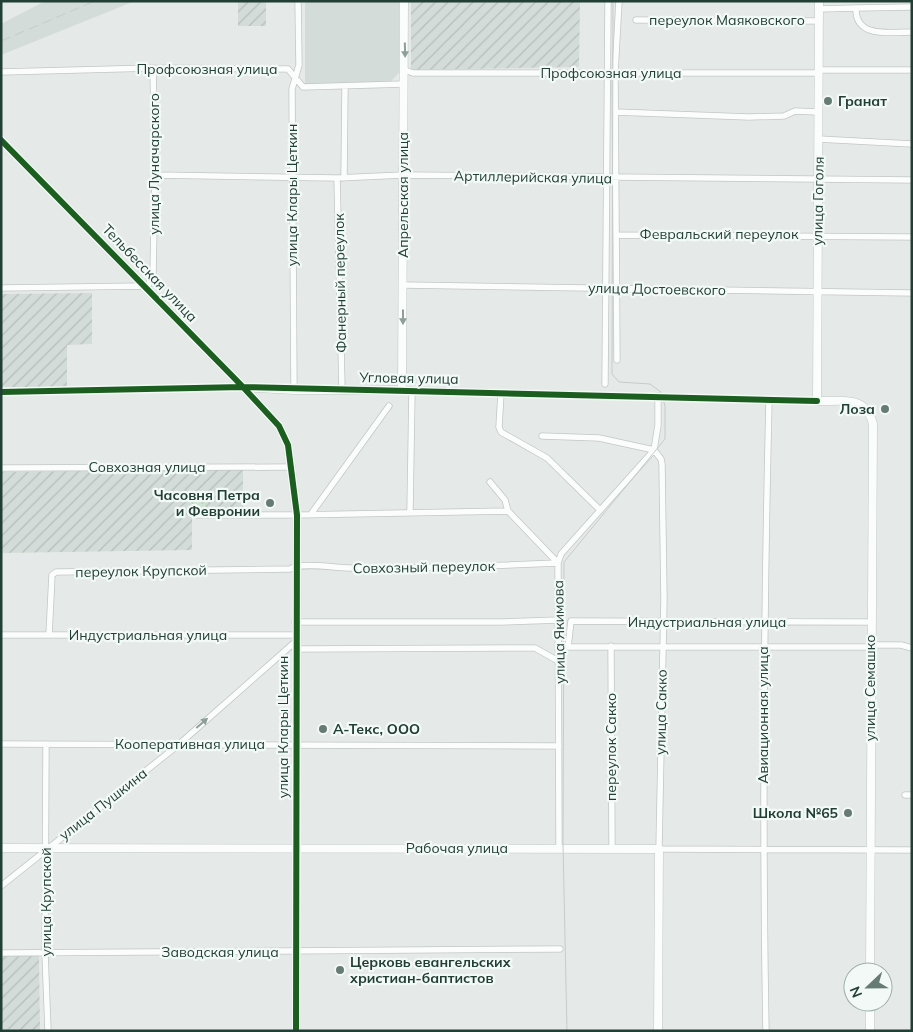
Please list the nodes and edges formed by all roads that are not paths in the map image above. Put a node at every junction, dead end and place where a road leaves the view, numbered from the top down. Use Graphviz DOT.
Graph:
graph roads {
  1 [pos="298,1"];
  2 [pos="404,1"];
  3 [pos="608,1"];
  4 [pos="619,1"];
  5 [pos="819,5"];
  6 [pos="912,7"];
  7 [pos="856,8"];
  8 [pos="636,20"];
  9 [pos="819,21"];
  10 [pos="912,32"];
  11 [pos="153,68"];
  12 [pos="405,70"];
  13 [pos="912,70"];
  14 [pos="1,72"];
  15 [pos="818,72"];
  16 [pos="607,73"];
  17 [pos="615,73"];
  18 [pos="295,78"];
  19 [pos="404,84"];
  20 [pos="345,87"];
  21 [pos="615,112"];
  22 [pos="818,112"];
  23 [pos="818,139"];
  24 [pos="1,140"];
  25 [pos="912,144"];
  26 [pos="155,175"];
  27 [pos="403,175"];
  28 [pos="292,177"];
  29 [pos="337,178"];
  30 [pos="344,178"];
  31 [pos="607,178"];
  32 [pos="615,178"];
  33 [pos="818,179"];
  34 [pos="912,180"];
  35 [pos="616,234"];
  36 [pos="818,234"];
  37 [pos="912,237"];
  38 [pos="403,285"];
  39 [pos="146,287"];
  40 [pos="1,288"];
  41 [pos="606,288"];
  42 [pos="615,289"];
  43 [pos="816,292"];
  44 [pos="912,293"];
  45 [pos="617,360"];
  46 [pos="605,384"];
  47 [pos="243,387"];
  48 [pos="342,389"];
  49 [pos="294,390"];
  50 [pos="402,390"];
  51 [pos="412,390"];
  52 [pos="1,392"];
  53 [pos="501,393"];
  54 [pos="658,396"];
  55 [pos="769,400"];
  56 [pos="817,401"];
  57 [pos="389,406"];
  58 [pos="865,406"];
  59 [pos="279,426"];
  60 [pos="542,436"];
  61 [pos="654,450"];
  62 [pos="292,466"];
  63 [pos="1,468"];
  64 [pos="490,482"];
  65 [pos="600,510"];
  66 [pos="410,511"];
  67 [pos="508,511"];
  68 [pos="196,514"];
  69 [pos="311,514"];
  70 [pos="297,515"];
  71 [pos="558,563"];
  72 [pos="293,567"];
  73 [pos="560,620"];
  74 [pos="295,622"];
  75 [pos="663,622"];
  76 [pos="870,622"];
  77 [pos="764,624"];
  78 [pos="1,635"];
  79 [pos="49,635"];
  80 [pos="295,642"];
  81 [pos="611,646"];
  82 [pos="870,646"];
  83 [pos="559,647"];
  84 [pos="568,647"];
  85 [pos="662,648"];
  86 [pos="763,648"];
  87 [pos="912,648"];
  88 [pos="560,662"];
  89 [pos="295,743"];
  90 [pos="1,744"];
  91 [pos="46,744"];
  92 [pos="177,746"];
  93 [pos="560,746"];
  94 [pos="1,848"];
  95 [pos="46,848"];
  96 [pos="297,848"];
  97 [pos="559,848"];
  98 [pos="612,848"];
  99 [pos="659,849"];
  100 [pos="762,850"];
  101 [pos="870,850"];
  102 [pos="912,850"];
  103 [pos="1,886"];
  104 [pos="560,949"];
  105 [pos="297,952"];
  106 [pos="1,953"];
  107 [pos="45,953"];
  108 [pos="870,962"];
  109 [pos="870,1012"];
  110 [pos="48,1031"];
  111 [pos="296,1031"];
  112 [pos="658,1031"];
  113 [pos="766,1031"];
  114 [pos="870,1031"];
  1 -- 18 [label="street, улица Клары Цеткин"];
  2 -- 12 [label="main road, Апрельская улица, one-way"];
  3 -- 16 [label="street"];
  4 -- 17 [label="street"];
  5 -- 7 [label="street, переулок Маяковского"];
  5 -- 9 [label="main road, улица Гоголя"];
  6 -- 7 [label="street, переулок Маяковского"];
  7 -- 10 [label="street"];
  8 -- 9 [label="street, переулок Маяковского"];
  9 -- 15 [label="main road, улица Гоголя"];
  11 -- 14 [label="street, Профсоюзная улица"];
  11 -- 18 [label="street, Профсоюзная улица"];
  11 -- 26 [label="street, улица Луначарского"];
  12 -- 16 [label="street, Профсоюзная улица"];
  12 -- 19 [label="main road, Апрельская улица"];
  13 -- 15 [label="street, Профсоюзная улица"];
  15 -- 17 [label="street, Профсоюзная улица"];
  15 -- 22 [label="main road, улица Гоголя"];
  16 -- 17 [label="street, Профсоюзная улица"];
  16 -- 31 [label="street"];
  17 -- 21 [label="street"];
  18 -- 20 [label="street, Профсоюзная улица"];
  18 -- 28 [label="street, улица Клары Цеткин"];
  19 -- 20 [label="street, Профсоюзная улица"];
  19 -- 27 [label="main road, Апрельская улица"];
  20 -- 30 [label="street"];
  21 -- 22 [label="street"];
  21 -- 32 [label="street"];
  22 -- 23 [label="main road, улица Гоголя"];
  23 -- 25 [label="street"];
  23 -- 33 [label="main road, улица Гоголя"];
  24 -- 39 [label="main road, Тельбесская улица"];
  26 -- 28 [label="street, Артиллерийская улица"];
  26 -- 39 [label="street, улица Луначарского"];
  27 -- 30 [label="street, Артиллерийская улица"];
  27 -- 31 [label="street, Артиллерийская улица"];
  27 -- 38 [label="main road, Апрельская улица"];
  28 -- 29 [label="street, Артиллерийская улица"];
  28 -- 49 [label="street, улица Клары Цеткин"];
  29 -- 30 [label="street, Артиллерийская улица"];
  29 -- 48 [label="street, Фанерный переулок"];
  31 -- 32 [label="street, Артиллерийская улица"];
  31 -- 41 [label="street"];
  32 -- 33 [label="street, Артиллерийская улица"];
  32 -- 35 [label="street"];
  33 -- 34 [label="street, Артиллерийская улица"];
  33 -- 36 [label="main road, улица Гоголя"];
  35 -- 36 [label="street, Февральский переулок"];
  35 -- 42 [label="street"];
  36 -- 37 [label="street, Февральский переулок"];
  36 -- 43 [label="main road, улица Гоголя"];
  38 -- 41 [label="street, улица Достоевского"];
  38 -- 50 [label="main road, Апрельская улица, one-way"];
  39 -- 40 [label="street"];
  39 -- 47 [label="main road, Тельбесская улица"];
  41 -- 42 [label="street, улица Достоевского"];
  41 -- 46 [label="street"];
  42 -- 43 [label="street, улица Достоевского"];
  42 -- 45 [label="street"];
  43 -- 44 [label="street, улица Достоевского"];
  43 -- 56 [label="main road, улица Гоголя"];
  47 -- 49 [label="main road, Угловая улица"];
  47 -- 52 [label="street, Угловая улица"];
  47 -- 59 [label="main road, Тельбесская улица"];
  48 -- 49 [label="main road, Угловая улица"];
  48 -- 50 [label="main road, Угловая улица"];
  50 -- 51 [label="street, Угловая улица"];
  51 -- 53 [label="street, Угловая улица"];
  51 -- 66 [label="street"];
  53 -- 54 [label="street, Угловая улица"];
  53 -- 65 [label="street"];
  54 -- 55 [label="street, Угловая улица"];
  54 -- 61 [label="street, улица Сакко"];
  55 -- 56 [label="street, Угловая улица"];
  55 -- 77 [label="street, Авиационная улица"];
  56 -- 58 [label="main road, Угловая улица"];
  57 -- 69 [label="street"];
  58 -- 76 [label="main road, улица Семашко"];
  59 -- 62 [label="main road, улица Клары Цеткин"];
  60 -- 61 [label="street"];
  61 -- 65 [label="street, улица Якимова"];
  61 -- 75 [label="street, улица Сакко"];
  62 -- 63 [label="street, Совхозная улица"];
  62 -- 70 [label="main road, улица Клары Цеткин"];
  64 -- 67 [label="street"];
  65 -- 71 [label="street, улица Якимова"];
  66 -- 67 [label="street"];
  66 -- 69 [label="street"];
  67 -- 71 [label="street"];
  68 -- 70 [label="street"];
  69 -- 70 [label="street"];
  70 -- 72 [label="main road, улица Клары Цеткин"];
  71 -- 72 [label="street, Совхозный переулок"];
  71 -- 73 [label="street, улица Якимова"];
  72 -- 74 [label="main road, улица Клары Цеткин"];
  72 -- 79 [label="street, переулок Крупской"];
  73 -- 74 [label="street"];
  73 -- 83 [label="street, улица Якимова"];
  74 -- 80 [label="main road, улица Клары Цеткин"];
  75 -- 77 [label="street, Индустриальная улица"];
  75 -- 84 [label="street, Индустриальная улица"];
  75 -- 85 [label="street, улица Сакко"];
  76 -- 77 [label="street, Индустриальная улица"];
  76 -- 82 [label="main road, улица Семашко"];
  77 -- 86 [label="street, Авиационная улица"];
  78 -- 79 [label="street, Индустриальная улица"];
  79 -- 80 [label="street, Индустриальная улица"];
  80 -- 88 [label="street, Индустриальная улица"];
  80 -- 89 [label="main road, улица Клары Цеткин"];
  92 -- 80 [label="street, улица Пушкина, one-way"];
  81 -- 84 [label="street, Индустриальная улица"];
  81 -- 85 [label="street, Индустриальная улица"];
  81 -- 98 [label="street, переулок Сакко"];
  82 -- 86 [label="street, Индустриальная улица"];
  82 -- 87 [label="street, Индустриальная улица"];
  82 -- 101 [label="main road, улица Семашко"];
  83 -- 84 [label="street, Индустриальная улица"];
  83 -- 88 [label="street, улица Якимова"];
  85 -- 86 [label="street, Индустриальная улица"];
  85 -- 99 [label="street, улица Сакко"];
  86 -- 100 [label="street, Авиационная улица"];
  88 -- 93 [label="street, улица Якимова"];
  89 -- 92 [label="street, Кооперативная улица"];
  89 -- 93 [label="street, Кооперативная улица"];
  89 -- 96 [label="main road, улица Клары Цеткин"];
  90 -- 91 [label="street, Кооперативная улица"];
  91 -- 92 [label="street, Кооперативная улица"];
  91 -- 95 [label="street, улица Крупской"];
  92 -- 95 [label="street, улица Пушкина"];
  93 -- 97 [label="street, улица Якимова"];
  94 -- 95 [label="main road, Рабочая улица"];
  95 -- 96 [label="main road, Рабочая улица"];
  95 -- 103 [label="street, улица Пушкина"];
  95 -- 107 [label="street, улица Крупской"];
  96 -- 97 [label="main road, Рабочая улица"];
  96 -- 105 [label="main road, улица Клары Цеткин"];
  97 -- 98 [label="main road, Рабочая улица"];
  98 -- 99 [label="main road, Рабочая улица"];
  99 -- 100 [label="street, Рабочая улица"];
  99 -- 112 [label="main road, улица Сакко"];
  100 -- 101 [label="street, Рабочая улица"];
  100 -- 113 [label="street, Авиационная улица"];
  101 -- 102 [label="street, Рабочая улица"];
  101 -- 108 [label="main road, улица Семашко"];
  104 -- 105 [label="street, Заводская улица"];
  105 -- 107 [label="street, Заводская улица"];
  105 -- 111 [label="main road, улица Клары Цеткин"];
  106 -- 107 [label="street, Заводская улица"];
  107 -- 110 [label="street, улица Крупской"];
  109 -- 114 [label="main road"];
}
